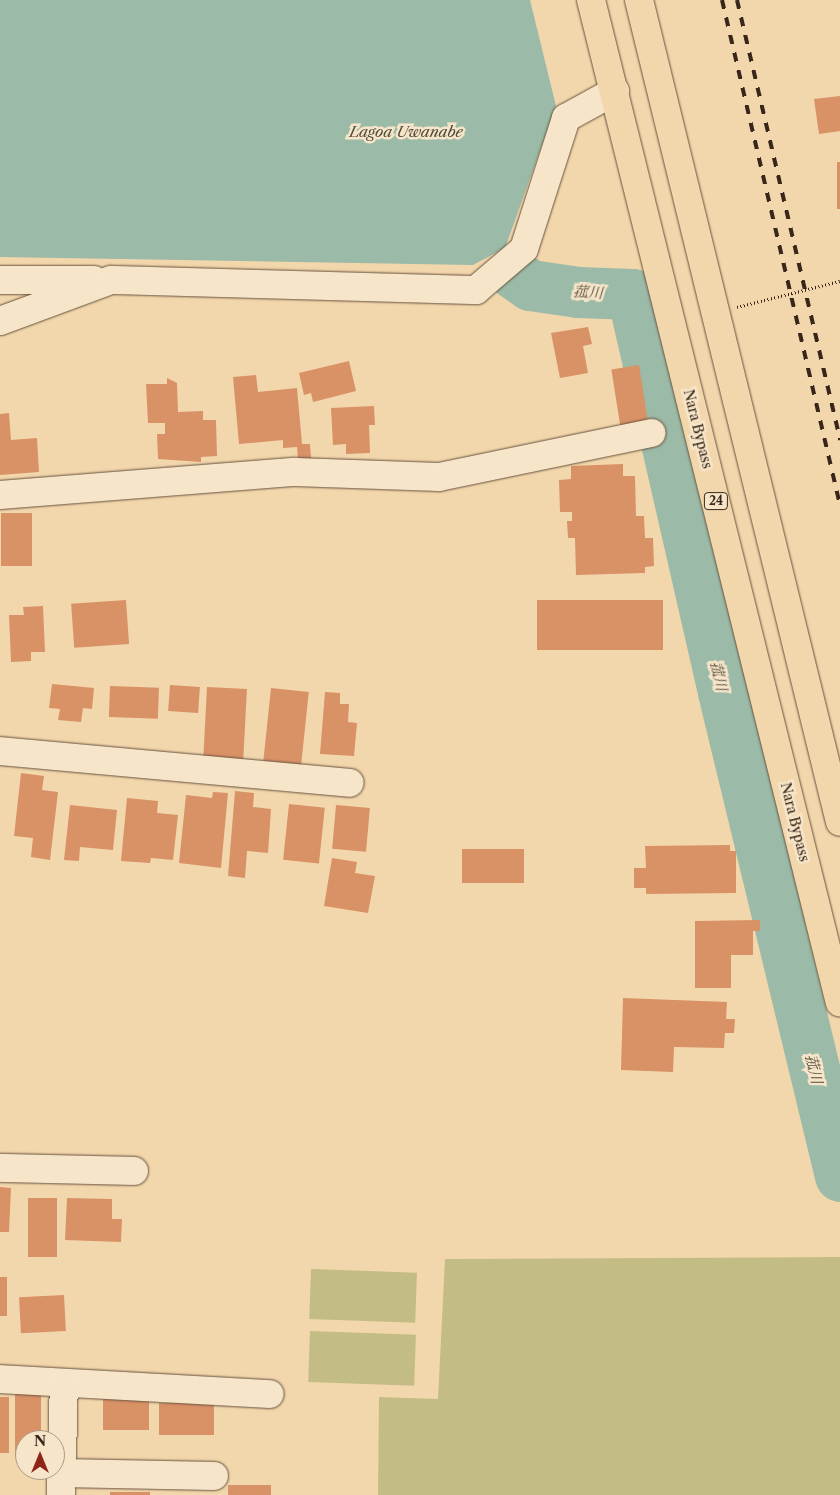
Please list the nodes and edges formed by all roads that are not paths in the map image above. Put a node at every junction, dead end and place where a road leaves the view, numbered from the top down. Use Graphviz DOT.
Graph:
graph roads {
  1 [pos="591,0"];
  2 [pos="639,0"];
  3 [pos="615,91"];
  4 [pos="0,280"];
  5 [pos="111,280"];
  6 [pos="0,321"];
  7 [pos="652,433"];
  8 [pos="0,495"];
  9 [pos="0,751"];
  10 [pos="350,783"];
  11 [pos="840,822"];
  12 [pos="840,1003"];
  13 [pos="0,1168"];
  14 [pos="134,1171"];
  15 [pos="0,1379"];
  16 [pos="64,1383"];
  17 [pos="270,1394"];
  18 [pos="214,1476"];
  19 [pos="62,1484"];
  1 -- 3 [label="highway, Nara Bypass / 24"];
  2 -- 11 [label="highway"];
  3 -- 5 [label="street"];
  3 -- 12 [label="highway, Nara Bypass / 24"];
  4 -- 5 [label="street"];
  5 -- 6 [label="street"];
  7 -- 8 [label="street"];
  9 -- 10 [label="street"];
  13 -- 14 [label="street"];
  15 -- 16 [label="street"];
  16 -- 17 [label="street"];
  16 -- 19 [label="street"];
  18 -- 19 [label="street"];
}
